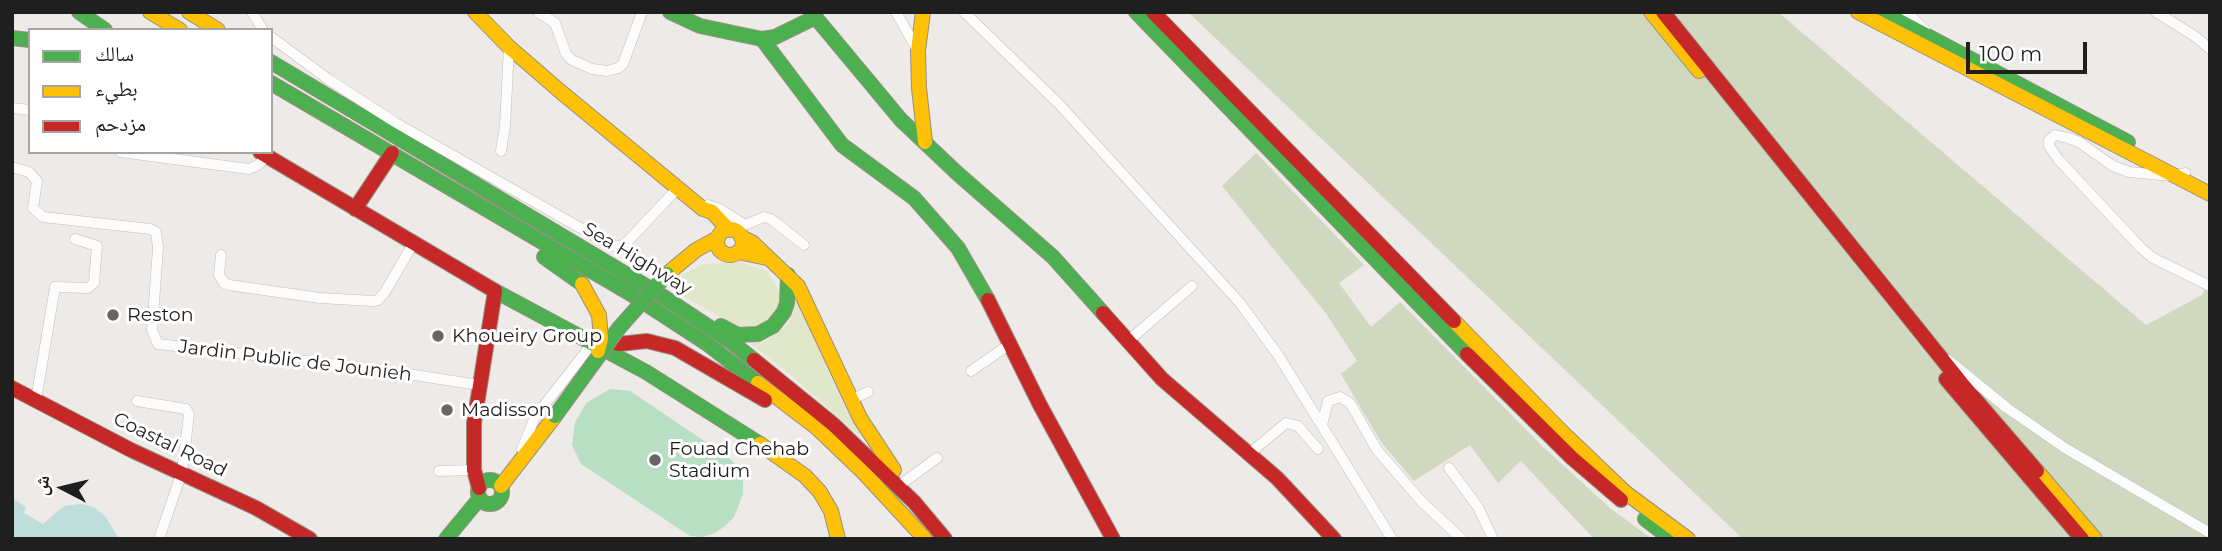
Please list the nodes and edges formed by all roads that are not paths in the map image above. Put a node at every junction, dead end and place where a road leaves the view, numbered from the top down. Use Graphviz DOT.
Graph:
graph roads {
  1 [pos="79,12"];
  2 [pos="150,12"];
  3 [pos="189,12"];
  4 [pos="252,12"];
  5 [pos="475,12"];
  6 [pos="538,12"];
  7 [pos="642,12"];
  8 [pos="670,12"];
  9 [pos="896,12"];
  10 [pos="923,12"];
  11 [pos="964,12"];
  12 [pos="1136,12"];
  13 [pos="1153,12"];
  14 [pos="1651,12"];
  15 [pos="1663,12"];
  16 [pos="1858,12"];
  17 [pos="1882,12"];
  18 [pos="1906,12"];
  19 [pos="2156,12"];
  20 [pos="813,15"];
  21 [pos="102,28"];
  22 [pos="177,28"];
  23 [pos="215,28"];
  24 [pos="262,28"];
  25 [pos="273,39"];
  26 [pos="762,39"];
  27 [pos="1936,40"];
  28 [pos="509,47"];
  29 [pos="2210,49"];
  30 [pos="918,51"];
  31 [pos="273,63"];
  32 [pos="273,84"];
  33 [pos="324,85"];
  34 [pos="397,131"];
  35 [pos="925,142"];
  36 [pos="500,150"];
  37 [pos="392,153"];
  38 [pos="135,154"];
  39 [pos="263,155"];
  40 [pos="12,167"];
  41 [pos="2179,174"];
  42 [pos="2210,185"];
  43 [pos="678,188"];
  44 [pos="451,190"];
  45 [pos="2210,194"];
  46 [pos="700,206"];
  47 [pos="355,209"];
  48 [pos="726,238"];
  49 [pos="75,239"];
  50 [pos="413,244"];
  51 [pos="804,245"];
  52 [pos="220,255"];
  53 [pos="766,258"];
  54 [pos="788,275"];
  55 [pos="1192,286"];
  56 [pos="2210,286"];
  57 [pos="495,291"];
  58 [pos="678,307"];
  59 [pos="1927,340"];
  60 [pos="1128,341"];
  61 [pos="1010,344"];
  62 [pos="601,345"];
  63 [pos="971,371"];
  64 [pos="480,385"];
  65 [pos="12,388"];
  66 [pos="868,391"];
  67 [pos="852,399"];
  68 [pos="36,400"];
  69 [pos="137,401"];
  70 [pos="552,416"];
  71 [pos="1322,425"];
  72 [pos="817,428"];
  73 [pos="522,449"];
  74 [pos="1318,449"];
  75 [pos="1249,454"];
  76 [pos="936,458"];
  77 [pos="475,465"];
  78 [pos="1449,468"];
  79 [pos="439,471"];
  80 [pos="182,472"];
  81 [pos="904,482"];
  82 [pos="497,483"];
  83 [pos="483,496"];
  84 [pos="914,502"];
  85 [pos="2210,533"];
  86 [pos="1333,538"];
  87 [pos="159,539"];
  88 [pos="310,539"];
  89 [pos="446,539"];
  90 [pos="459,539"];
  91 [pos="838,539"];
  92 [pos="925,539"];
  93 [pos="945,539"];
  94 [pos="1113,539"];
  95 [pos="1392,539"];
  96 [pos="1462,539"];
  97 [pos="1493,539"];
  98 [pos="1671,539"];
  99 [pos="1688,539"];
  100 [pos="2082,539"];
  101 [pos="2095,539"];
  1 -- 21 [label="main road"];
  2 -- 22 [label="main road"];
  3 -- 23 [label="main road"];
  4 -- 24 [label="street"];
  5 -- 28 [label="main road"];
  6 -- 7 [label="street"];
  8 -- 26 [label="main road"];
  9 -- 30 [label="street"];
  10 -- 30 [label="main road"];
  11 -- 71 [label="street"];
  12 -- 98 [label="main road"];
  13 -- 99 [label="main road"];
  14 -- 100 [label="main road"];
  15 -- 59 [label="main road"];
  16 -- 41 [label="main road"];
  17 -- 27 [label="main road"];
  18 -- 27 [label="street"];
  19 -- 29 [label="street"];
  20 -- 26 [label="main road"];
  20 -- 35 [label="main road"];
  25 -- 33 [label="street"];
  26 -- 61 [label="main road"];
  27 -- 41 [label="main road"];
  28 -- 36 [label="street"];
  28 -- 43 [label="main road"];
  30 -- 35 [label="main road"];
  31 -- 33 [label="main road, Sea Highway"];
  32 -- 37 [label="main road, Sea Highway"];
  33 -- 34 [label="main road, Sea Highway"];
  34 -- 43 [label="street"];
  34 -- 58 [label="main road, Sea Highway"];
  35 -- 60 [label="main road"];
  37 -- 44 [label="main road, Sea Highway"];
  37 -- 47 [label="main road"];
  38 -- 39 [label="street"];
  39 -- 47 [label="main road"];
  40 -- 64 [label="street, Jardin Public de Jounieh"];
  41 -- 42 [label="main road"];
  41 -- 45 [label="main road"];
  41 -- 56 [label="street"];
  43 -- 46 [label="main road"];
  44 -- 62 [label="main road, bridge"];
  44 -- 72 [label="main road, Sea Highway"];
  46 -- 48 [label="main road"];
  46 -- 51 [label="street"];
  47 -- 50 [label="main road"];
  48 -- 53 [label="main road"];
  48 -- 53 [label="main road"];
  48 -- 62 [label="main road, bridge"];
  49 -- 68 [label="street"];
  50 -- 52 [label="street"];
  50 -- 57 [label="main road"];
  53 -- 54 [label="main road"];
  54 -- 58 [label="main road"];
  54 -- 67 [label="main road"];
  55 -- 60 [label="street"];
  57 -- 62 [label="main road"];
  57 -- 64 [label="main road"];
  58 -- 84 [label="main road, Sea Highway"];
  59 -- 85 [label="street"];
  59 -- 101 [label="main road"];
  60 -- 75 [label="main road"];
  61 -- 63 [label="street"];
  61 -- 94 [label="main road"];
  62 -- 70 [label="main road, bridge"];
  62 -- 72 [label="main road"];
  62 -- 73 [label="street"];
  62 -- 91 [label="main road"];
  64 -- 77 [label="main road"];
  65 -- 68 [label="main road, Coastal Road"];
  66 -- 67 [label="street"];
  67 -- 81 [label="main road"];
  68 -- 80 [label="main road, Coastal Road"];
  69 -- 80 [label="street"];
  70 -- 73 [label="main road"];
  70 -- 82 [label="main road"];
  71 -- 95 [label="street"];
  71 -- 96 [label="street"];
  72 -- 92 [label="main road, Sea Highway"];
  73 -- 82 [label="main road"];
  74 -- 75 [label="street"];
  75 -- 86 [label="main road"];
  76 -- 81 [label="street"];
  77 -- 79 [label="street"];
  77 -- 82 [label="main road"];
  77 -- 83 [label="main road"];
  78 -- 97 [label="street"];
  80 -- 87 [label="street"];
  80 -- 88 [label="main road, Coastal Road"];
  81 -- 84 [label="main road"];
  82 -- 83 [label="main road"];
  82 -- 83 [label="main road"];
  83 -- 89 [label="main road"];
  83 -- 90 [label="main road"];
  84 -- 93 [label="main road, Sea Highway"];
}
